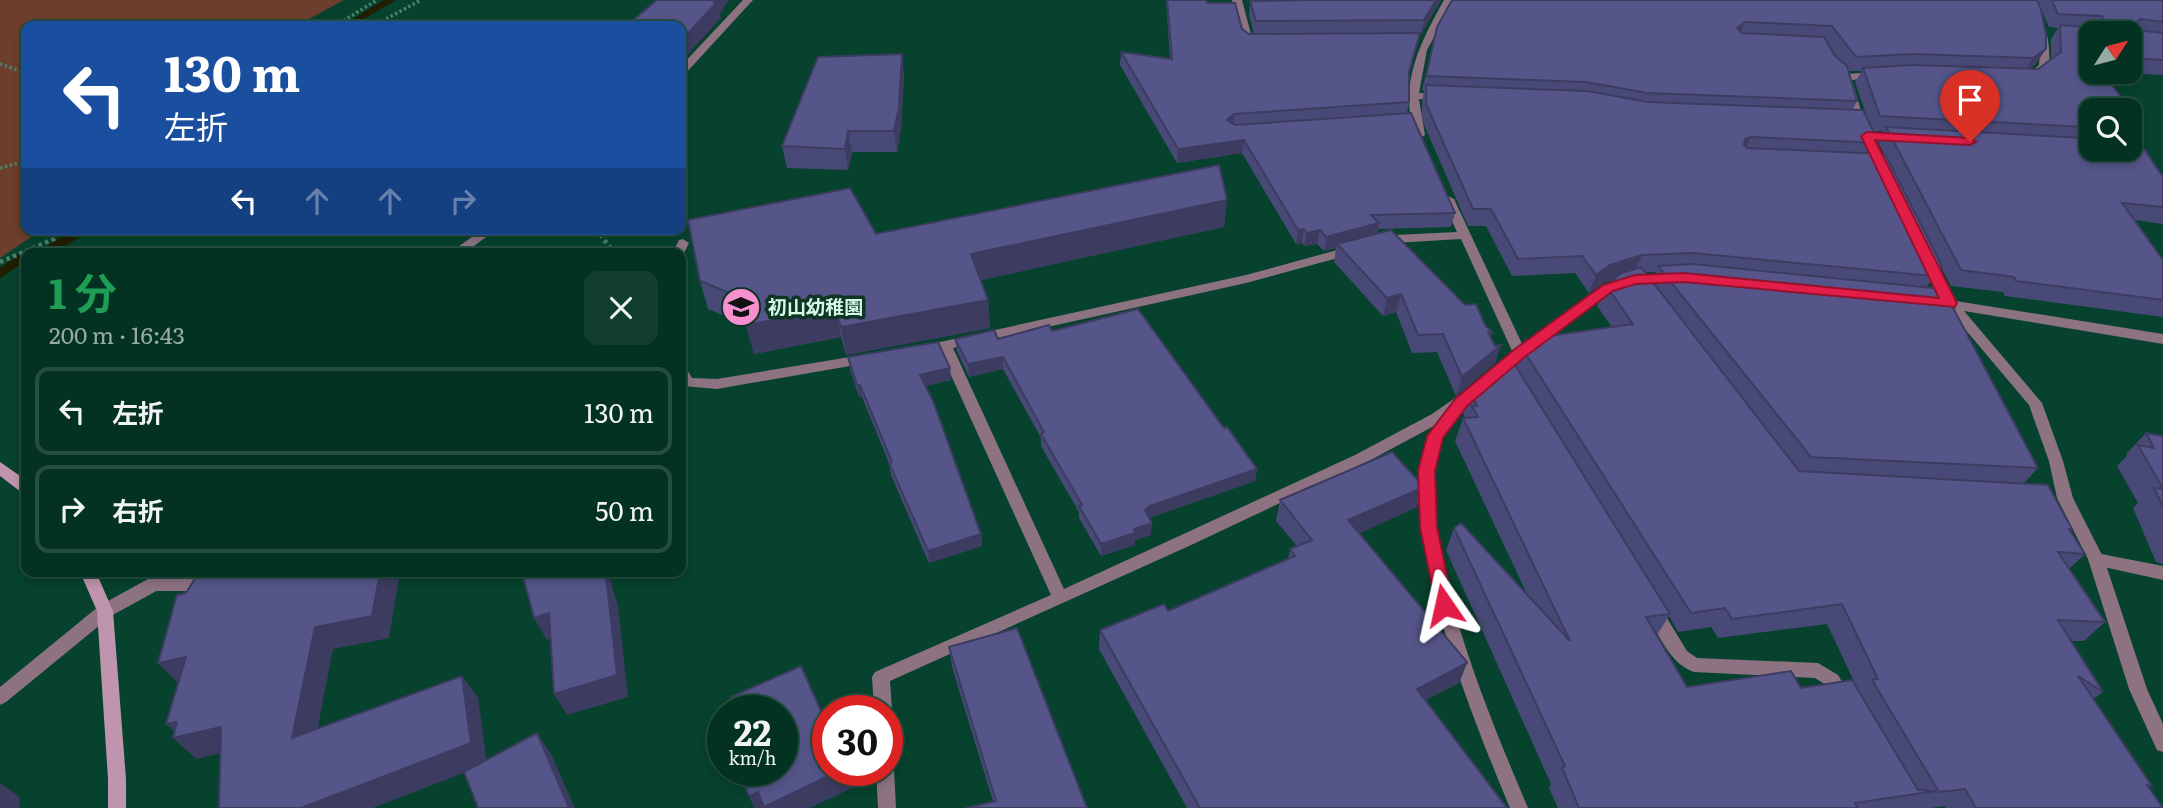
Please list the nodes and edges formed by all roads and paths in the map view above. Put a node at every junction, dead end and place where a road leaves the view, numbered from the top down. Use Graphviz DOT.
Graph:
graph roads {
  1 [pos="377,0"];
  2 [pos="421,0"];
  3 [pos="748,0"];
  4 [pos="1237,0"];
  5 [pos="1449,0"];
  6 [pos="2030,0"];
  7 [pos="343,21"];
  8 [pos="382,21"];
  9 [pos="1412,40"];
  10 [pos="1426,40"];
  11 [pos="1275,41"];
  12 [pos="0,64"];
  13 [pos="686,67"];
  14 [pos="1835,67"];
  15 [pos="21,71"];
  16 [pos="1892,74"];
  17 [pos="1846,77"];
  18 [pos="2013,77"];
  19 [pos="1414,96"];
  20 [pos="1456,98"];
  21 [pos="1414,121"];
  22 [pos="1401,122"];
  23 [pos="1425,146"];
  24 [pos="21,163"];
  25 [pos="0,169"];
  26 [pos="1441,184"];
  27 [pos="1893,185"];
  28 [pos="57,235"];
  29 [pos="482,235"];
  30 [pos="1463,235"];
  31 [pos="1921,243"];
  32 [pos="33,248"];
  33 [pos="463,248"];
  34 [pos="21,253"];
  35 [pos="0,262"];
  36 [pos="1635,279"];
  37 [pos="1924,301"];
  38 [pos="1950,303"];
  39 [pos="2163,339"];
  40 [pos="945,346"];
  41 [pos="905,353"];
  42 [pos="1520,353"];
  43 [pos="878,357"];
  44 [pos="686,380"];
  45 [pos="1462,402"];
  46 [pos="0,468"];
  47 [pos="21,484"];
  48 [pos="2096,559"];
  49 [pos="2163,573"];
  50 [pos="90,577"];
  51 [pos="159,578"];
  52 [pos="230,583"];
  53 [pos="1060,597"];
  54 [pos="1646,598"];
  55 [pos="105,611"];
  56 [pos="882,695"];
  57 [pos="0,697"];
  58 [pos="1853,715"];
  59 [pos="2163,744"];
  60 [pos="886,786"];
  61 [pos="117,808"];
  62 [pos="887,808"];
  63 [pos="1519,808"];
  1 -- 7 [label="path"];
  2 -- 8 [label="path"];
  3 -- 13 [label="street"];
  4 -- 11 [label="street"];
  5 -- 10 [label="street"];
  6 -- 18 [label="street"];
  9 -- 10 [label="street"];
  10 -- 19 [label="street"];
  12 -- 15 [label="path"];
  14 -- 17 [label="street"];
  16 -- 17 [label="street"];
  17 -- 27 [label="street"];
  19 -- 20 [label="street"];
  19 -- 21 [label="street"];
  21 -- 22 [label="street"];
  21 -- 23 [label="street"];
  24 -- 25 [label="path"];
  26 -- 30 [label="street"];
  28 -- 32 [label="path"];
  29 -- 33 [label="street"];
  30 -- 40 [label="street"];
  30 -- 42 [label="street"];
  31 -- 38 [label="street"];
  34 -- 35 [label="path"];
  36 -- 42 [label="street"];
  37 -- 38 [label="street"];
  38 -- 39 [label="street"];
  38 -- 48 [label="street"];
  40 -- 41 [label="street"];
  40 -- 53 [label="street"];
  42 -- 45 [label="street"];
  43 -- 44 [label="street"];
  45 -- 53 [label="street"];
  45 -- 63 [label="street"];
  46 -- 47 [label="street"];
  48 -- 49 [label="street"];
  48 -- 59 [label="street"];
  50 -- 55 [label="street"];
  51 -- 52 [label="street"];
  51 -- 55 [label="street"];
  53 -- 56 [label="street"];
  54 -- 58 [label="street"];
  55 -- 57 [label="street"];
  55 -- 61 [label="street"];
  60 -- 62 [label="street"];
}
